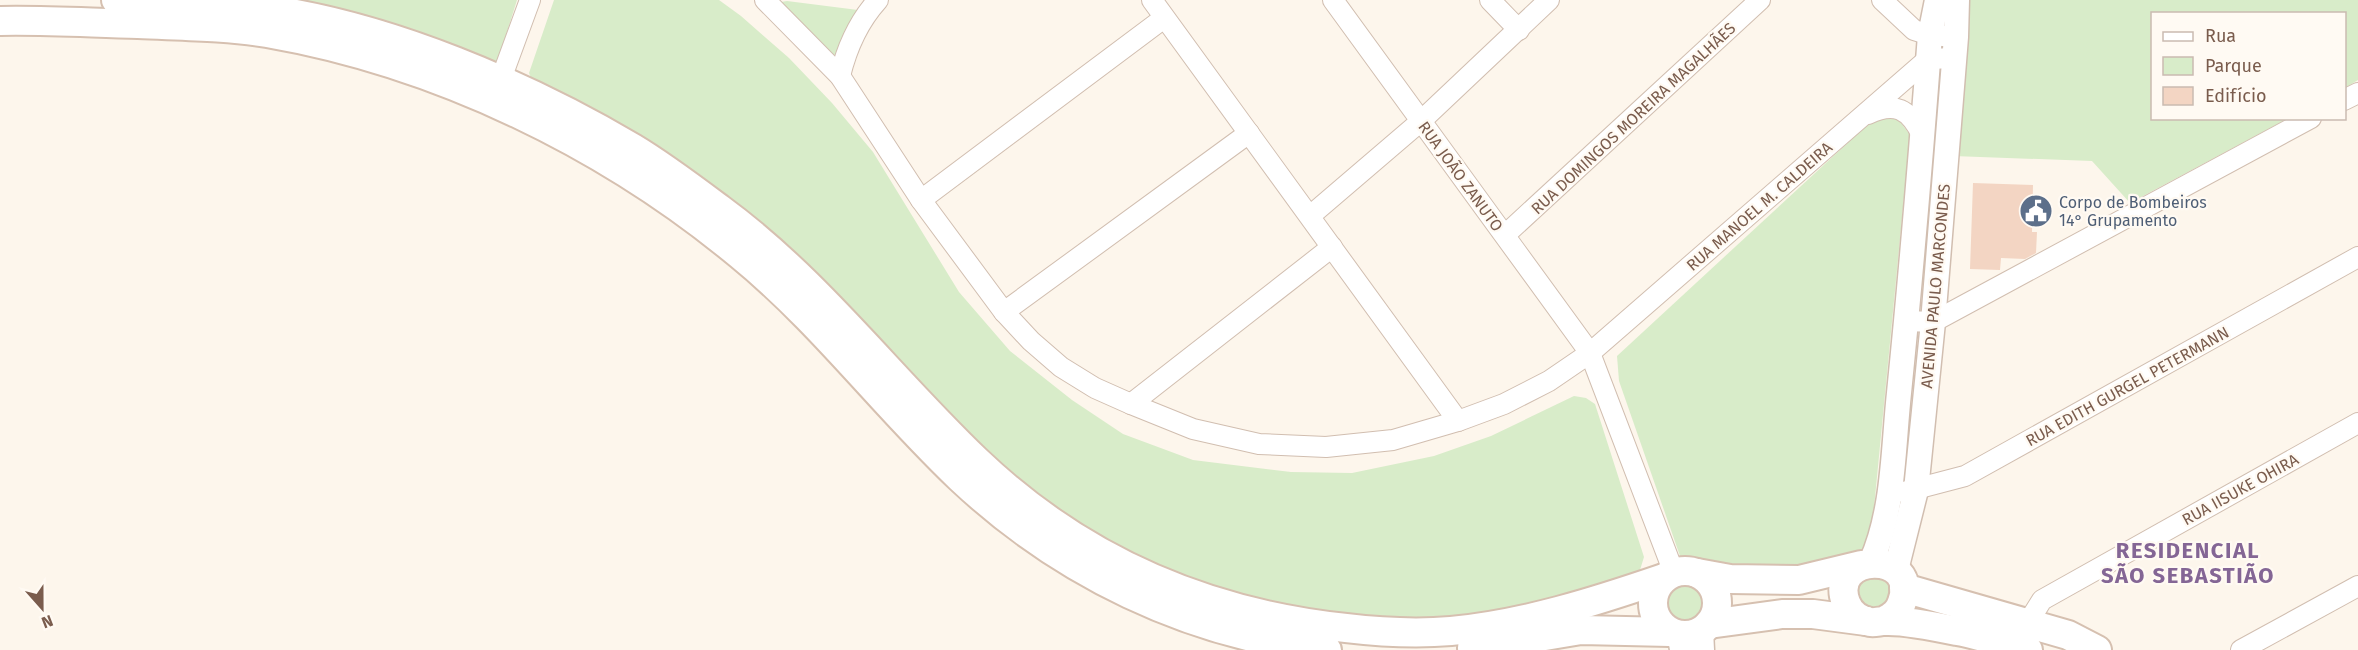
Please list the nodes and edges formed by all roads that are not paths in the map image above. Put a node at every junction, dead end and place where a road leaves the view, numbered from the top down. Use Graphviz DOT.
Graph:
graph roads {
  1 [pos="530,0"];
  2 [pos="765,0"];
  3 [pos="878,0"];
  4 [pos="1152,0"];
  5 [pos="1333,0"];
  6 [pos="1490,0"];
  7 [pos="1549,0"];
  8 [pos="1760,0"];
  9 [pos="1882,0"];
  10 [pos="1937,0"];
  11 [pos="1957,0"];
  12 [pos="134,6"];
  13 [pos="1164,18"];
  14 [pos="0,21"];
  15 [pos="1519,30"];
  16 [pos="1929,47"];
  17 [pos="1955,48"];
  18 [pos="840,75"];
  19 [pos="497,92"];
  20 [pos="1863,116"];
  21 [pos="2307,120"];
  22 [pos="1421,122"];
  23 [pos="1249,133"];
  24 [pos="1922,135"];
  25 [pos="921,200"];
  26 [pos="1310,216"];
  27 [pos="1505,235"];
  28 [pos="1332,247"];
  29 [pos="2358,257"];
  30 [pos="1004,312"];
  31 [pos="1907,321"];
  32 [pos="1933,322"];
  33 [pos="1590,353"];
  34 [pos="1131,404"];
  35 [pos="1458,421"];
  36 [pos="2358,423"];
  37 [pos="1916,490"];
  38 [pos="1888,495"];
  39 [pos="1883,571"];
  40 [pos="1678,575"];
  41 [pos="2358,586"];
  42 [pos="1875,621"];
  43 [pos="1691,637"];
  44 [pos="2025,641"];
  45 [pos="1327,650"];
  46 [pos="1458,650"];
  47 [pos="2097,650"];
  48 [pos="2241,650"];
  1 -- 19 [label="street"];
  2 -- 18 [label="street, RUA MANOEL M. CALDEIRA"];
  3 -- 18 [label="street"];
  4 -- 13 [label="street"];
  5 -- 22 [label="street, RUA JOÃO ZANUTO"];
  6 -- 15 [label="street"];
  7 -- 15 [label="street"];
  8 -- 27 [label="street, RUA DOMINGOS MOREIRA MAGALHÃES"];
  9 -- 16 [label="street"];
  10 -- 16 [label="street, AVENIDA PAULO MARCONDES"];
  11 -- 17 [label="street, AVENIDA PAULO MARCONDES"];
  12 -- 14 [label="main road"];
  12 -- 19 [label="main road"];
  13 -- 23 [label="street"];
  13 -- 25 [label="street"];
  15 -- 22 [label="street"];
  16 -- 17 [label="street"];
  16 -- 20 [label="street, RUA MANOEL M. CALDEIRA"];
  16 -- 24 [label="street, AVENIDA PAULO MARCONDES"];
  17 -- 32 [label="street, AVENIDA PAULO MARCONDES"];
  18 -- 25 [label="street, RUA MANOEL M. CALDEIRA"];
  19 -- 40 [label="main road"];
  19 -- 45 [label="main road"];
  20 -- 24 [label="street"];
  20 -- 33 [label="street, RUA MANOEL M. CALDEIRA"];
  21 -- 32 [label="street"];
  22 -- 26 [label="street"];
  22 -- 27 [label="street, RUA JOÃO ZANUTO"];
  23 -- 26 [label="street"];
  23 -- 30 [label="street"];
  24 -- 31 [label="street, AVENIDA PAULO MARCONDES"];
  25 -- 30 [label="street, RUA MANOEL M. CALDEIRA"];
  26 -- 28 [label="street"];
  27 -- 33 [label="street, RUA JOÃO ZANUTO"];
  28 -- 34 [label="street"];
  28 -- 35 [label="street"];
  29 -- 37 [label="street, RUA EDITH GURGEL PETERMANN"];
  30 -- 34 [label="street, RUA MANOEL M. CALDEIRA"];
  31 -- 32 [label="street"];
  31 -- 38 [label="street, AVENIDA PAULO MARCONDES"];
  32 -- 37 [label="street, AVENIDA PAULO MARCONDES"];
  33 -- 35 [label="street, RUA MANOEL M. CALDEIRA"];
  33 -- 40 [label="street, RUA JOÃO ZANUTO"];
  34 -- 35 [label="street, RUA MANOEL M. CALDEIRA"];
  36 -- 44 [label="street, RUA IISUKE OHIRA"];
  37 -- 38 [label="street, RUA EDITH GURGEL PETERMANN"];
  37 -- 39 [label="street, AVENIDA PAULO MARCONDES"];
  38 -- 39 [label="street, AVENIDA PAULO MARCONDES"];
  39 -- 40 [label="main road"];
  39 -- 42 [label="main road"];
  39 -- 42 [label="main road"];
  39 -- 44 [label="main road"];
  40 -- 43 [label="main road"];
  40 -- 43 [label="main road"];
  41 -- 48 [label="street"];
  42 -- 43 [label="main road"];
  42 -- 44 [label="main road"];
  43 -- 46 [label="main road"];
  44 -- 47 [label="main road"];
}
